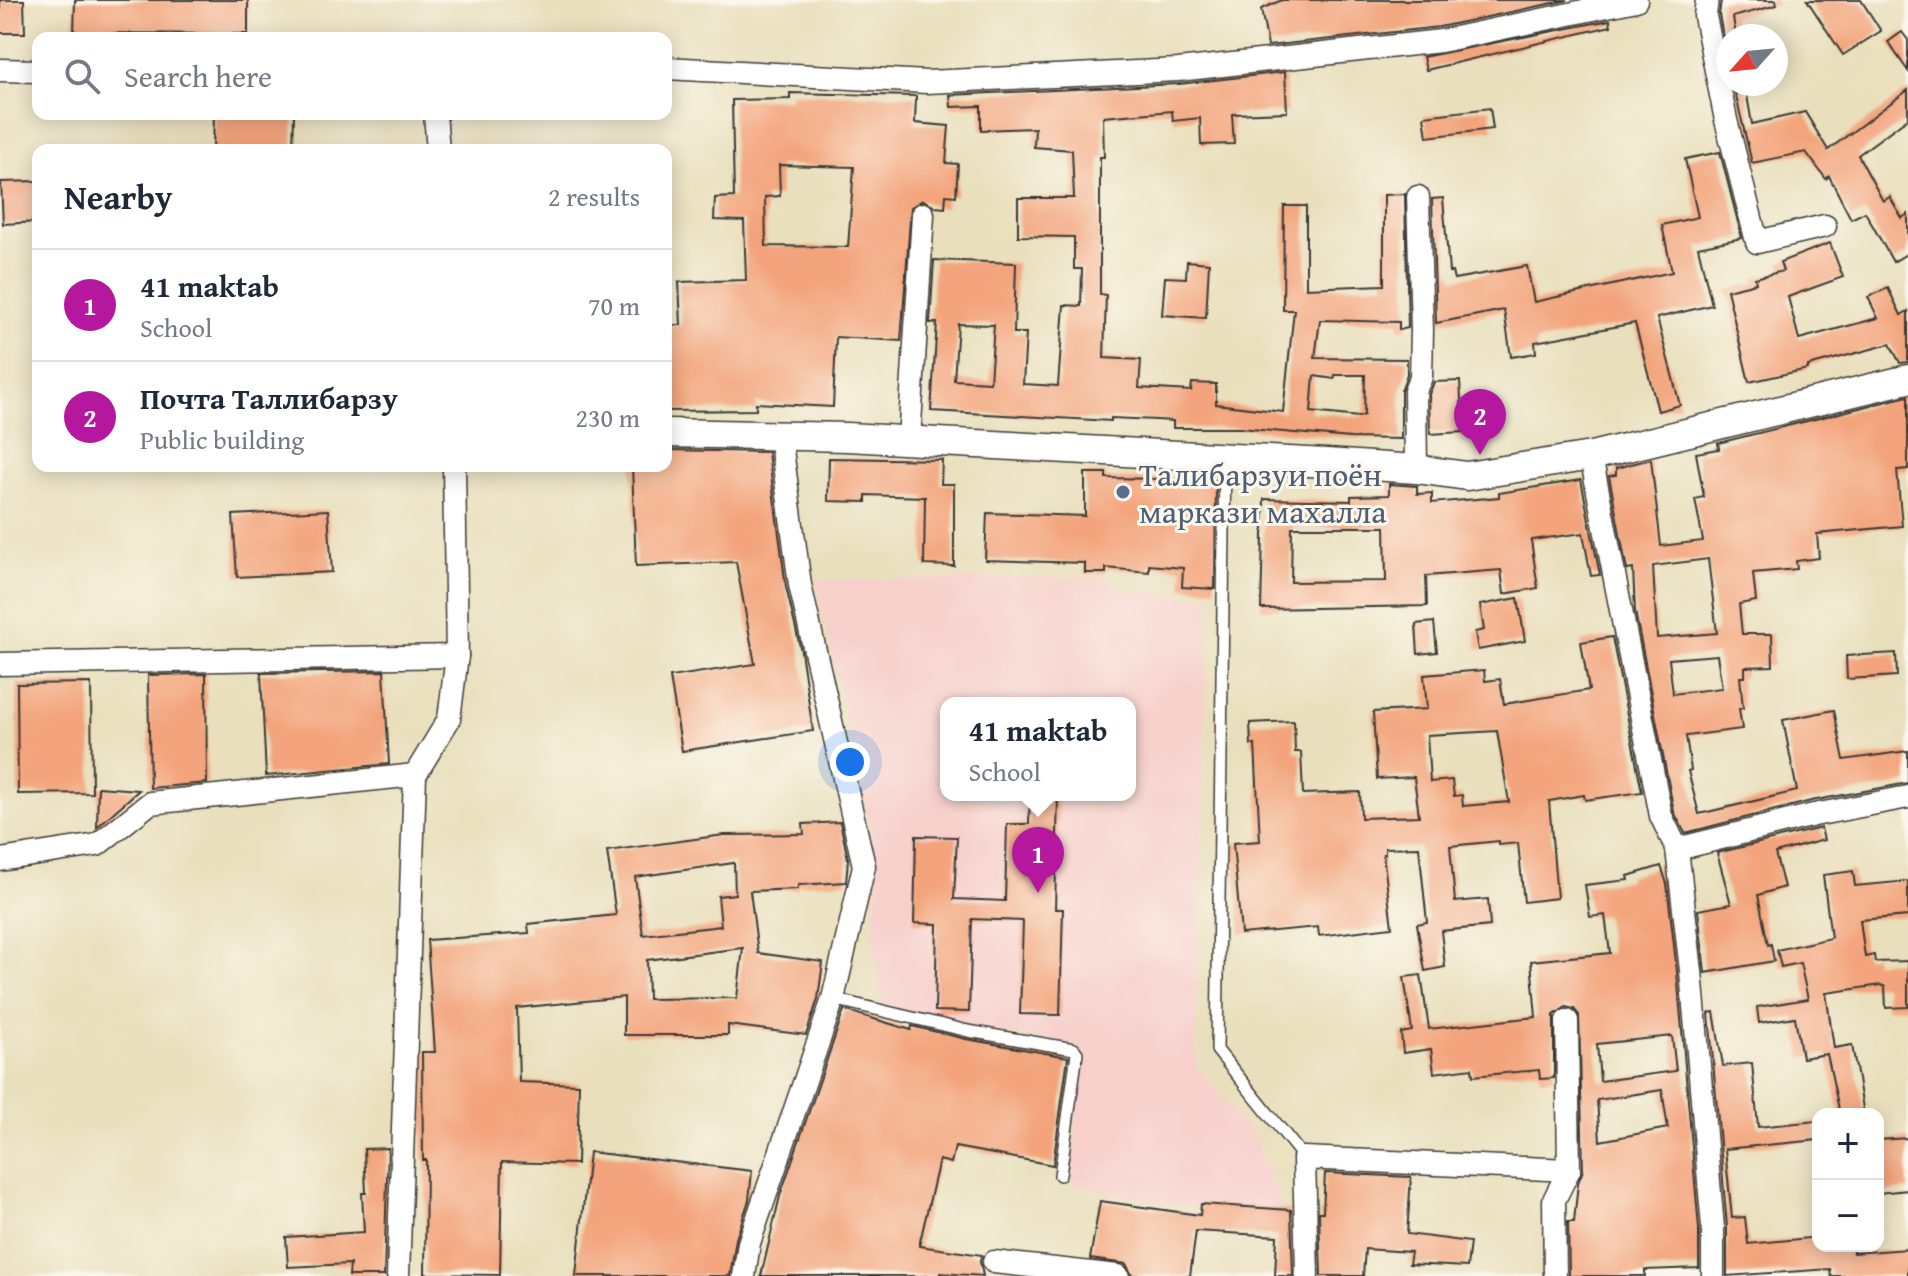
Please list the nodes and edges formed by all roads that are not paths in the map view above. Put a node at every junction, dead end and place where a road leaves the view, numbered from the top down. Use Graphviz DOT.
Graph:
graph roads {
  1 [pos="1636,0"];
  2 [pos="1707,0"];
  3 [pos="672,68"];
  4 [pos="0,70"];
  5 [pos="32,71"];
  6 [pos="436,120"];
  7 [pos="438,144"];
  8 [pos="1418,197"];
  9 [pos="923,214"];
  10 [pos="1825,226"];
  11 [pos="1908,379"];
  12 [pos="672,433"];
  13 [pos="780,435"];
  14 [pos="909,441"];
  15 [pos="1591,456"];
  16 [pos="1225,458"];
  17 [pos="1416,469"];
  18 [pos="454,472"];
  19 [pos="457,656"];
  20 [pos="0,664"];
  21 [pos="415,775"];
  22 [pos="1908,797"];
  23 [pos="1677,849"];
  24 [pos="0,860"];
  25 [pos="833,999"];
  26 [pos="1567,1021"];
  27 [pos="1304,1158"];
  28 [pos="1569,1170"];
  29 [pos="1060,1175"];
  30 [pos="994,1262"];
  31 [pos="398,1276"];
  32 [pos="744,1276"];
  33 [pos="1118,1276"];
  34 [pos="1307,1276"];
  35 [pos="1555,1276"];
  36 [pos="1713,1276"];
  1 -- 3 [label="street"];
  2 -- 10 [label="street"];
  4 -- 5 [label="street"];
  6 -- 7 [label="street"];
  8 -- 17 [label="street"];
  9 -- 14 [label="street"];
  11 -- 15 [label="street"];
  12 -- 13 [label="street"];
  13 -- 14 [label="street"];
  13 -- 25 [label="street"];
  14 -- 16 [label="street"];
  15 -- 17 [label="street"];
  15 -- 23 [label="street"];
  16 -- 17 [label="street"];
  16 -- 27 [label="lane"];
  18 -- 19 [label="street"];
  19 -- 20 [label="street"];
  19 -- 21 [label="street"];
  21 -- 24 [label="street"];
  21 -- 31 [label="street"];
  22 -- 23 [label="street"];
  23 -- 36 [label="street"];
  25 -- 29 [label="lane"];
  25 -- 32 [label="street"];
  26 -- 28 [label="street"];
  27 -- 28 [label="street"];
  27 -- 34 [label="street"];
  28 -- 35 [label="street"];
  30 -- 33 [label="street"];
}
